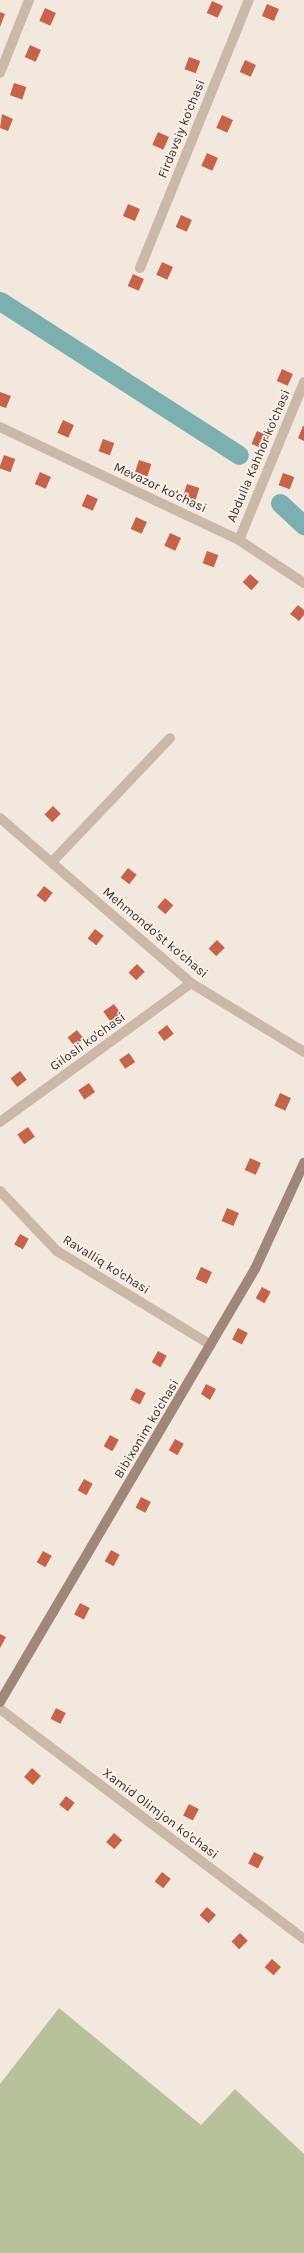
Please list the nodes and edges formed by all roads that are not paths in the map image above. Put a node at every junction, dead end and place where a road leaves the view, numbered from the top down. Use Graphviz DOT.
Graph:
graph roads {
  1 [pos="29,0"];
  2 [pos="249,0"];
  3 [pos="0,73"];
  4 [pos="140,268"];
  5 [pos="304,382"];
  6 [pos="0,427"];
  7 [pos="239,540"];
  8 [pos="304,583"];
  9 [pos="170,738"];
  10 [pos="0,818"];
  11 [pos="52,862"];
  12 [pos="192,983"];
  13 [pos="304,1052"];
  14 [pos="0,1122"];
  15 [pos="304,1163"];
  16 [pos="0,1191"];
  17 [pos="211,1345"];
  18 [pos="0,1702"];
  19 [pos="0,1709"];
  20 [pos="304,1939"];
  1 -- 3 [label="street"];
  2 -- 4 [label="street, Firdavsiy ko'chasi"];
  5 -- 7 [label="street, Abdulla Kahhor ko'chasi"];
  6 -- 7 [label="street, Mevazor ko'chasi"];
  7 -- 8 [label="street, Mevazor ko'chasi"];
  9 -- 11 [label="street"];
  10 -- 11 [label="street, Mehmondo'st ko'chasi"];
  11 -- 12 [label="street, Mehmondo'st ko'chasi"];
  12 -- 13 [label="street, Mehmondo'st ko'chasi"];
  12 -- 14 [label="street, Gilosli ko'chasi"];
  15 -- 17 [label="main road, Bibixonim ko'chasi"];
  16 -- 17 [label="street, Ravalliq ko'chasi"];
  17 -- 18 [label="main road, Bibixonim ko'chasi"];
  19 -- 20 [label="street, Xamid Olimjon ko'chasi"];
}
